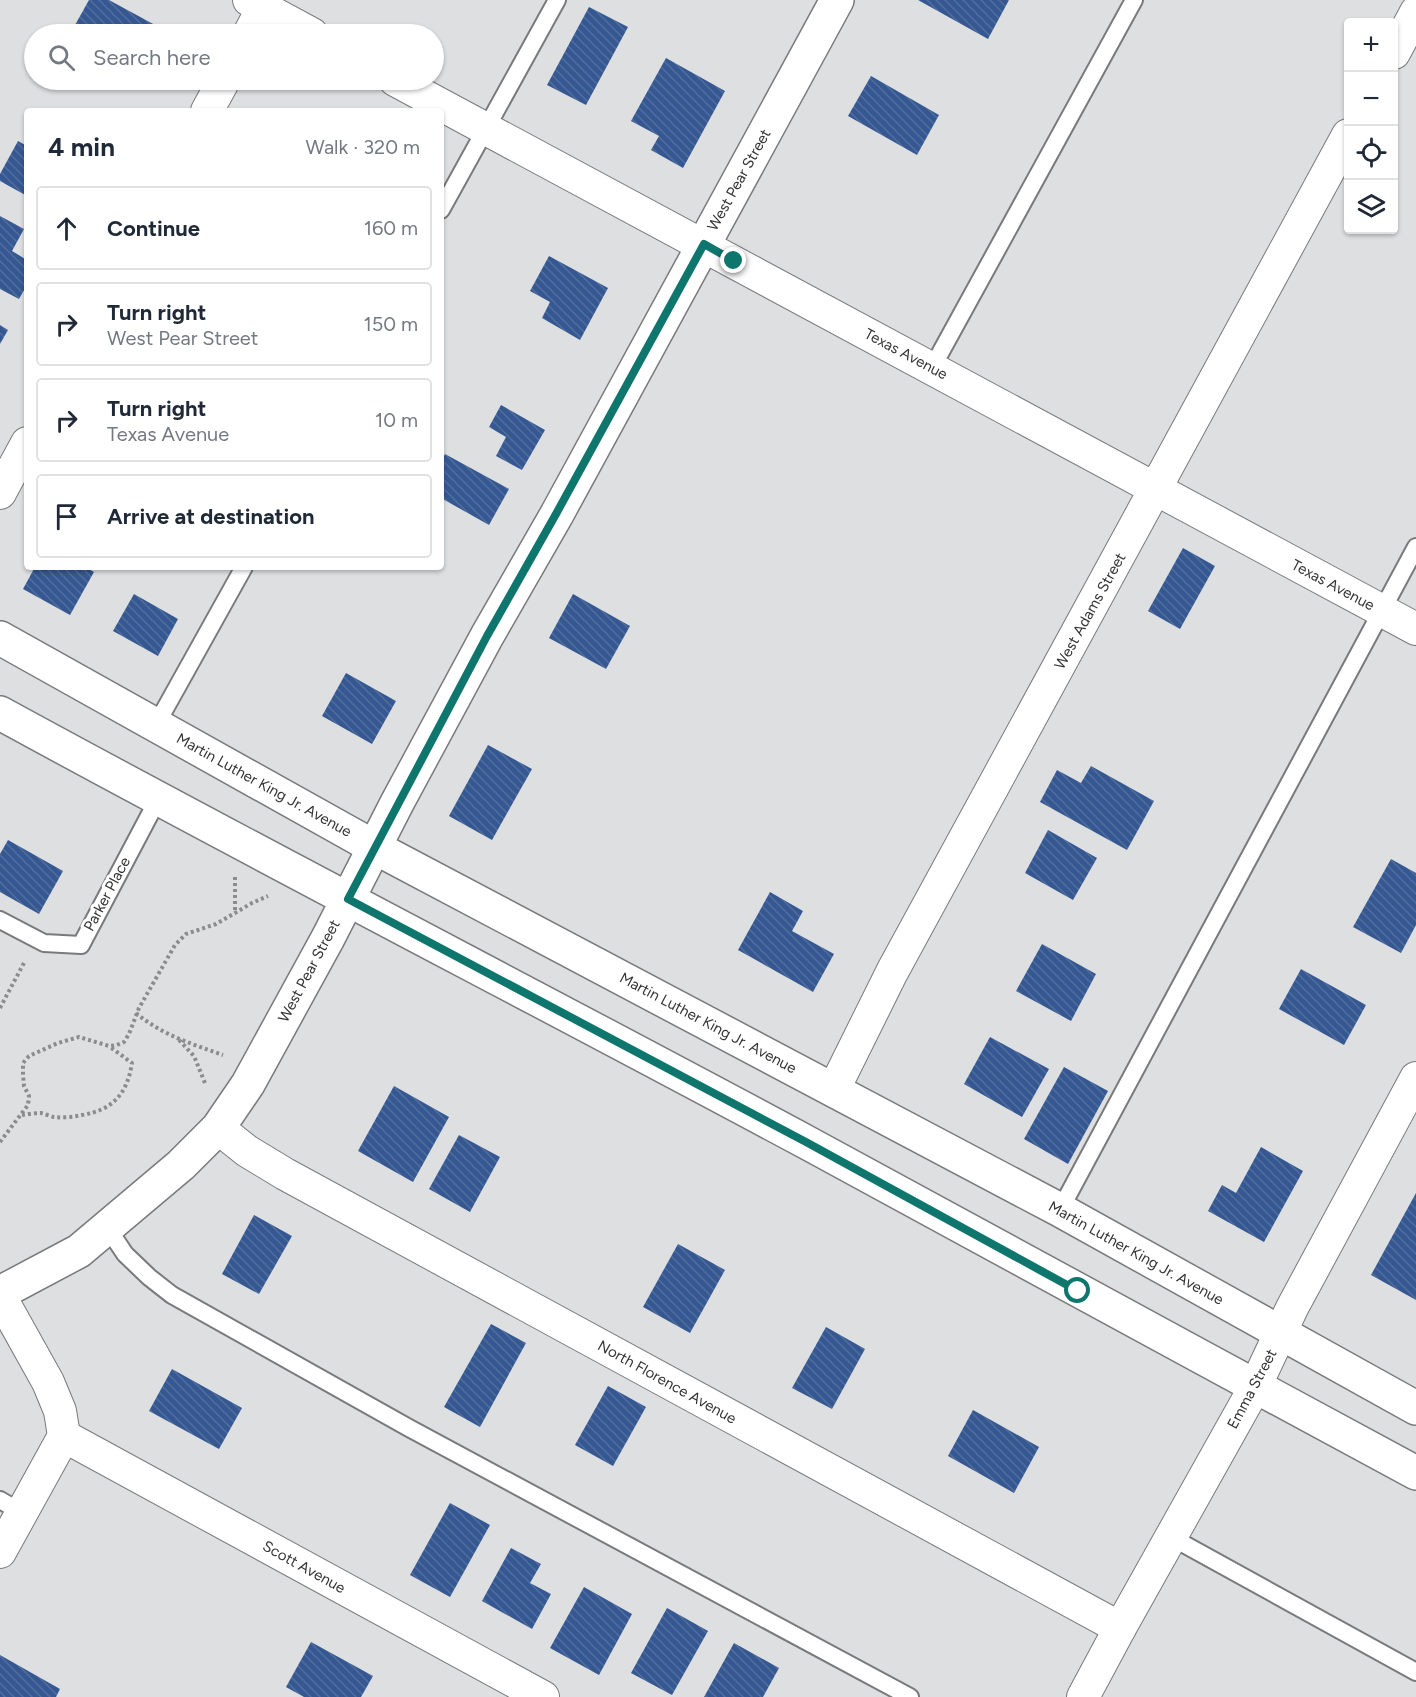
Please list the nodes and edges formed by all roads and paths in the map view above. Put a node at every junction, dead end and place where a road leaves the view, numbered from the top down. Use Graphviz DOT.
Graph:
graph roads {
  1 [pos="557,0"];
  2 [pos="837,0"];
  3 [pos="1134,0"];
  4 [pos="260,2"];
  5 [pos="1416,12"];
  6 [pos="252,24"];
  7 [pos="296,24"];
  8 [pos="1398,46"];
  9 [pos="219,90"];
  10 [pos="414,90"];
  11 [pos="209,108"];
  12 [pos="486,129"];
  13 [pos="1344,142"];
  14 [pos="444,205"];
  15 [pos="704,244"];
  16 [pos="932,368"];
  17 [pos="15,453"];
  18 [pos="1156,490"];
  19 [pos="0,493"];
  20 [pos="1416,547"];
  21 [pos="242,570"];
  22 [pos="1381,610"];
  23 [pos="1416,629"];
  24 [pos="0,638"];
  25 [pos="0,713"];
  26 [pos="156,725"];
  27 [pos="158,799"];
  28 [pos="375,847"];
  29 [pos="234,873"];
  30 [pos="272,894"];
  31 [pos="348,899"];
  32 [pos="235,912"];
  33 [pos="0,920"];
  34 [pos="37,940"];
  35 [pos="0,1008"];
  36 [pos="136,1013"];
  37 [pos="179,1039"];
  38 [pos="109,1047"];
  39 [pos="223,1054"];
  40 [pos="1416,1078"];
  41 [pos="205,1083"];
  42 [pos="834,1089"];
  43 [pos="21,1115"];
  44 [pos="218,1128"];
  45 [pos="0,1142"];
  46 [pos="1060,1210"];
  47 [pos="107,1227"];
  48 [pos="0,1295"];
  49 [pos="1281,1334"];
  50 [pos="1255,1387"];
  51 [pos="1416,1408"];
  52 [pos="64,1436"];
  53 [pos="1416,1473"];
  54 [pos="11,1507"];
  55 [pos="1171,1537"];
  56 [pos="0,1552"];
  57 [pos="1120,1628"];
  58 [pos="1416,1672"];
  59 [pos="543,1697"];
  60 [pos="910,1697"];
  61 [pos="1083,1697"];
  1 -- 12 [label="lane"];
  2 -- 15 [label="main road, West Pear Street"];
  3 -- 16 [label="lane"];
  4 -- 6 [label="street"];
  4 -- 7 [label="street"];
  5 -- 8 [label="street"];
  9 -- 11 [label="street"];
  10 -- 12 [label="street, Texas Avenue"];
  12 -- 14 [label="lane"];
  12 -- 15 [label="street, Texas Avenue"];
  13 -- 18 [label="street, West Adams Street"];
  15 -- 16 [label="street, Texas Avenue"];
  15 -- 28 [label="main road, West Pear Street"];
  16 -- 18 [label="street, Texas Avenue"];
  17 -- 19 [label="street"];
  18 -- 22 [label="street, Texas Avenue"];
  18 -- 42 [label="street, West Adams Street"];
  20 -- 22 [label="lane"];
  21 -- 26 [label="lane"];
  22 -- 23 [label="street, Texas Avenue"];
  22 -- 46 [label="lane"];
  24 -- 26 [label="main road, Martin Luther King Jr. Avenue"];
  25 -- 27 [label="main road"];
  26 -- 28 [label="main road, Martin Luther King Jr. Avenue"];
  27 -- 31 [label="main road"];
  27 -- 34 [label="lane, Parker Place"];
  28 -- 31 [label="main road, West Pear Street"];
  28 -- 42 [label="main road, Martin Luther King Jr. Avenue"];
  29 -- 32 [label="path"];
  30 -- 32 [label="path"];
  31 -- 44 [label="main road, West Pear Street"];
  31 -- 50 [label="main road"];
  32 -- 36 [label="path"];
  33 -- 34 [label="lane, Parker Place"];
  34 -- 35 [label="path"];
  36 -- 37 [label="path"];
  36 -- 38 [label="path"];
  37 -- 39 [label="path"];
  37 -- 41 [label="path"];
  38 -- 43 [label="path"];
  38 -- 43 [label="path"];
  40 -- 49 [label="street, Emma Street"];
  42 -- 46 [label="main road, Martin Luther King Jr. Avenue"];
  43 -- 45 [label="path"];
  44 -- 47 [label="main road, West Pear Street"];
  44 -- 57 [label="street, North Florence Avenue"];
  46 -- 49 [label="main road, Martin Luther King Jr. Avenue"];
  47 -- 48 [label="main road, West Pear Street"];
  47 -- 60 [label="lane"];
  48 -- 52 [label="street"];
  49 -- 50 [label="street, Emma Street"];
  49 -- 51 [label="main road, Martin Luther King Jr. Avenue"];
  50 -- 53 [label="main road"];
  50 -- 55 [label="street, Emma Street"];
  52 -- 54 [label="street"];
  52 -- 59 [label="street, Scott Avenue"];
  54 -- 56 [label="street"];
  55 -- 57 [label="street, Emma Street"];
  55 -- 58 [label="lane"];
  57 -- 61 [label="street, Emma Street"];
}
